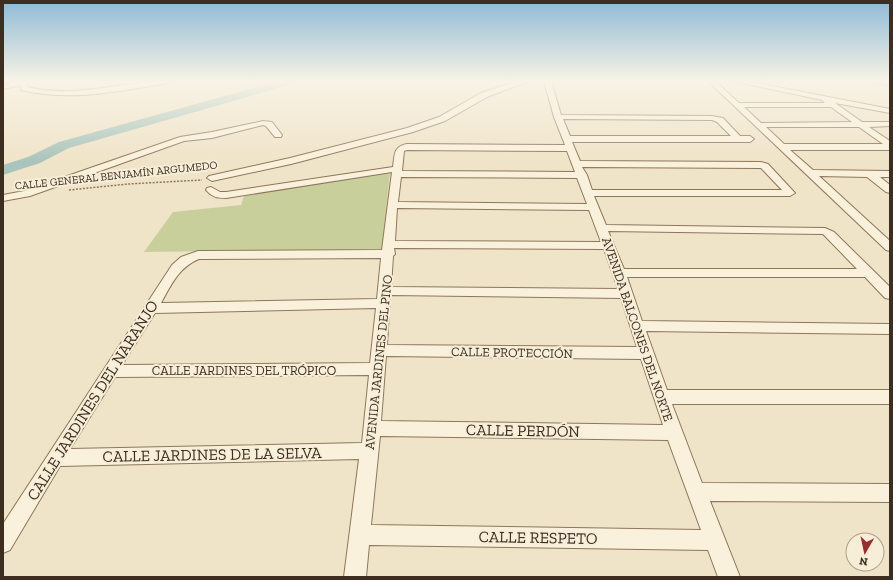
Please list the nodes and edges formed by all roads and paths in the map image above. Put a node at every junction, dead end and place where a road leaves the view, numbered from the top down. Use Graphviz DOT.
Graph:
graph roads {
  1 [pos="461,108"];
  2 [pos="555,108"];
  3 [pos="740,108"];
  4 [pos="837,108"];
  5 [pos="876,108"];
  6 [pos="890,111"];
  7 [pos="558,117"];
  8 [pos="759,124"];
  9 [pos="861,124"];
  10 [pos="890,124"];
  11 [pos="278,135"];
  12 [pos="738,139"];
  13 [pos="750,139"];
  14 [pos="570,143"];
  15 [pos="890,146"];
  16 [pos="783,147"];
  17 [pos="580,170"];
  18 [pos="396,171"];
  19 [pos="812,173"];
  20 [pos="870,174"];
  21 [pos="890,174"];
  22 [pos="212,178"];
  23 [pos="69,190"];
  24 [pos="211,190"];
  25 [pos="890,190"];
  26 [pos="588,193"];
  27 [pos="3,198"];
  28 [pos="392,205"];
  29 [pos="594,207"];
  30 [pos="602,228"];
  31 [pos="609,246"];
  32 [pos="890,247"];
  33 [pos="389,249"];
  34 [pos="619,273"];
  35 [pos="870,273"];
  36 [pos="626,294"];
  37 [pos="890,295"];
  38 [pos="384,297"];
  39 [pos="151,308"];
  40 [pos="637,326"];
  41 [pos="890,329"];
  42 [pos="378,350"];
  43 [pos="646,353"];
  44 [pos="376,369"];
  45 [pos="111,371"];
  46 [pos="661,397"];
  47 [pos="890,397"];
  48 [pos="372,428"];
  49 [pos="674,433"];
  50 [pos="369,451"];
  51 [pos="55,458"];
  52 [pos="697,492"];
  53 [pos="890,493"];
  54 [pos="360,535"];
  55 [pos="716,540"];
  56 [pos="3,543"];
  57 [pos="355,577"];
  58 [pos="729,577"];
  1 -- 22 [label="street, CALLE GENERAL BENJAMÍN ARGUMEDO"];
  2 -- 7 [label="street, AVENIDA BALCONES DEL NORTE"];
  3 -- 8 [label="street"];
  4 -- 9 [label="street"];
  5 -- 6 [label="street"];
  7 -- 12 [label="street"];
  7 -- 14 [label="street, AVENIDA BALCONES DEL NORTE"];
  8 -- 9 [label="street"];
  8 -- 16 [label="street"];
  9 -- 10 [label="street"];
  9 -- 15 [label="street"];
  11 -- 27 [label="street, CALLE GENERAL BENJAMÍN ARGUMEDO"];
  12 -- 13 [label="street"];
  12 -- 14 [label="street"];
  14 -- 17 [label="street, AVENIDA BALCONES DEL NORTE"];
  14 -- 18 [label="street, AVENIDA JARDINES DEL PINO"];
  15 -- 16 [label="street"];
  16 -- 19 [label="street"];
  17 -- 18 [label="street"];
  17 -- 26 [label="street, AVENIDA BALCONES DEL NORTE"];
  17 -- 26 [label="street"];
  18 -- 24 [label="street"];
  18 -- 28 [label="street, AVENIDA JARDINES DEL PINO"];
  19 -- 20 [label="street"];
  19 -- 32 [label="street"];
  20 -- 21 [label="street"];
  20 -- 25 [label="street"];
  22 -- 23 [label="path, CALLE GENERAL BENJAMÍN ARGUMEDO"];
  26 -- 29 [label="street, AVENIDA BALCONES DEL NORTE"];
  28 -- 29 [label="street"];
  28 -- 33 [label="street, AVENIDA JARDINES DEL PINO"];
  29 -- 30 [label="street, AVENIDA BALCONES DEL NORTE"];
  30 -- 31 [label="street, AVENIDA BALCONES DEL NORTE"];
  30 -- 35 [label="street"];
  31 -- 33 [label="street"];
  31 -- 34 [label="street, AVENIDA BALCONES DEL NORTE"];
  33 -- 38 [label="street, AVENIDA JARDINES DEL PINO"];
  33 -- 39 [label="street, CALLE JARDINES DEL NARANJO"];
  34 -- 35 [label="street"];
  34 -- 36 [label="street, AVENIDA BALCONES DEL NORTE"];
  35 -- 37 [label="street"];
  36 -- 38 [label="street"];
  36 -- 40 [label="street, AVENIDA BALCONES DEL NORTE"];
  38 -- 39 [label="street"];
  38 -- 42 [label="street, AVENIDA JARDINES DEL PINO"];
  39 -- 45 [label="street, CALLE JARDINES DEL NARANJO"];
  40 -- 41 [label="street"];
  40 -- 43 [label="street, AVENIDA BALCONES DEL NORTE"];
  42 -- 43 [label="street, CALLE PROTECCIÓN"];
  42 -- 44 [label="street, AVENIDA JARDINES DEL PINO"];
  43 -- 46 [label="street, AVENIDA BALCONES DEL NORTE"];
  44 -- 45 [label="street, CALLE JARDINES DEL TRÓPICO"];
  44 -- 48 [label="street, AVENIDA JARDINES DEL PINO"];
  45 -- 51 [label="street, CALLE JARDINES DEL NARANJO"];
  46 -- 47 [label="street"];
  46 -- 49 [label="street, AVENIDA BALCONES DEL NORTE"];
  48 -- 49 [label="street, CALLE PERDÓN"];
  48 -- 50 [label="street, AVENIDA JARDINES DEL PINO"];
  49 -- 52 [label="street, AVENIDA BALCONES DEL NORTE"];
  50 -- 51 [label="street, CALLE JARDINES DE LA SELVA"];
  50 -- 54 [label="street, AVENIDA JARDINES DEL PINO"];
  51 -- 56 [label="street, CALLE JARDINES DEL NARANJO"];
  52 -- 53 [label="street"];
  52 -- 55 [label="street, AVENIDA BALCONES DEL NORTE"];
  54 -- 55 [label="street, CALLE RESPETO"];
  54 -- 57 [label="street, AVENIDA JARDINES DEL PINO"];
  55 -- 58 [label="street, AVENIDA BALCONES DEL NORTE"];
}
